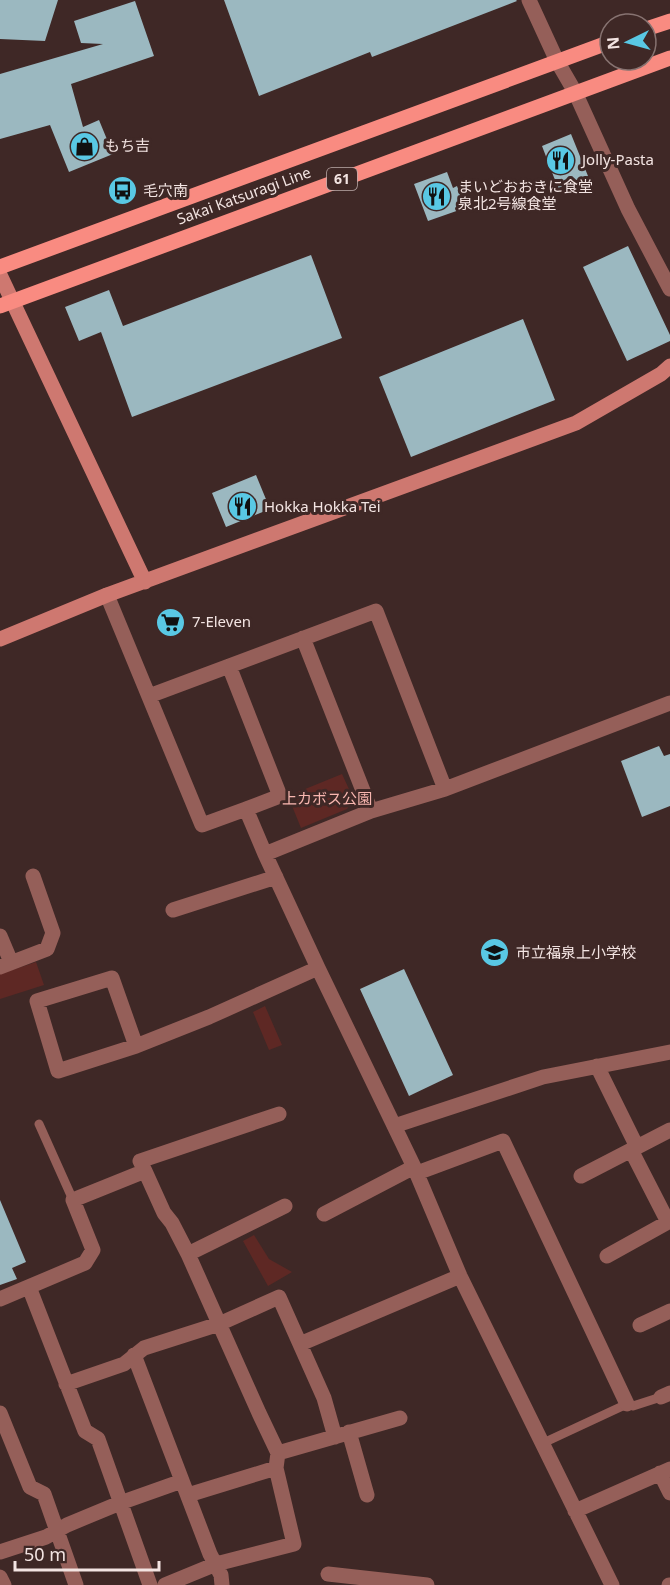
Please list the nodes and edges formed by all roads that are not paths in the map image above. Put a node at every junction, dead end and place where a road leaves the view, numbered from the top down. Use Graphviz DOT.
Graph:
graph roads {
  1 [pos="529,0"];
  2 [pos="598,46"];
  3 [pos="670,58"];
  4 [pos="557,61"];
  5 [pos="575,92"];
  6 [pos="0,267"];
  7 [pos="0,275"];
  8 [pos="670,289"];
  9 [pos="7,304"];
  10 [pos="670,366"];
  11 [pos="145,582"];
  12 [pos="107,596"];
  13 [pos="303,638"];
  14 [pos="0,639"];
  15 [pos="229,666"];
  16 [pos="149,696"];
  17 [pos="670,703"];
  18 [pos="445,789"];
  19 [pos="246,809"];
  20 [pos="371,811"];
  21 [pos="265,854"];
  22 [pos="33,876"];
  23 [pos="276,877"];
  24 [pos="174,910"];
  25 [pos="0,936"];
  26 [pos="5,965"];
  27 [pos="318,968"];
  28 [pos="136,1046"];
  29 [pos="670,1053"];
  30 [pos="597,1066"];
  31 [pos="279,1113"];
  32 [pos="39,1124"];
  33 [pos="394,1126"];
  34 [pos="670,1130"];
  35 [pos="634,1149"];
  36 [pos="415,1170"];
  37 [pos="145,1171"];
  38 [pos="581,1176"];
  39 [pos="73,1200"];
  40 [pos="285,1206"];
  41 [pos="324,1214"];
  42 [pos="668,1227"];
  43 [pos="188,1254"];
  44 [pos="607,1256"];
  45 [pos="460,1276"];
  46 [pos="29,1287"];
  47 [pos="0,1299"];
  48 [pos="670,1311"];
  49 [pos="219,1324"];
  50 [pos="640,1325"];
  51 [pos="300,1344"];
  52 [pos="134,1355"];
  53 [pos="66,1384"];
  54 [pos="665,1395"];
  55 [pos="627,1404"];
  56 [pos="0,1413"];
  57 [pos="400,1418"];
  58 [pos="342,1434"];
  59 [pos="541,1444"];
  60 [pos="277,1460"];
  61 [pos="665,1471"];
  62 [pos="185,1488"];
  63 [pos="670,1493"];
  64 [pos="367,1495"];
  65 [pos="120,1503"];
  66 [pos="575,1511"];
  67 [pos="56,1531"];
  68 [pos="0,1552"];
  69 [pos="216,1564"];
  70 [pos="328,1574"];
  71 [pos="0,1576"];
  72 [pos="401,1584"];
  73 [pos="4,1585"];
  74 [pos="76,1585"];
  75 [pos="150,1585"];
  76 [pos="165,1585"];
  77 [pos="222,1585"];
  78 [pos="427,1585"];
  79 [pos="612,1585"];
  1 -- 4 [label="street"];
  2 -- 4 [label="main road, Sakai Katsuragi Line / 61"];
  3 -- 5 [label="main road, Sakai Katsuragi Line / 61"];
  4 -- 5 [label="street"];
  4 -- 6 [label="main road, Sakai Katsuragi Line / 61"];
  5 -- 8 [label="street"];
  5 -- 9 [label="main road, Sakai Katsuragi Line / 61"];
  7 -- 9 [label="street"];
  9 -- 11 [label="street"];
  10 -- 11 [label="street"];
  11 -- 12 [label="street"];
  12 -- 14 [label="street"];
  12 -- 16 [label="street"];
  13 -- 15 [label="street"];
  13 -- 18 [label="street"];
  13 -- 20 [label="street"];
  15 -- 16 [label="street"];
  15 -- 19 [label="street"];
  16 -- 19 [label="street"];
  17 -- 18 [label="street"];
  18 -- 20 [label="street"];
  19 -- 21 [label="street"];
  20 -- 21 [label="street"];
  21 -- 23 [label="street"];
  22 -- 26 [label="street"];
  23 -- 24 [label="street"];
  23 -- 27 [label="street"];
  25 -- 26 [label="street"];
  27 -- 28 [label="street"];
  27 -- 33 [label="street"];
  28 -- 28 [label="street"];
  29 -- 30 [label="street"];
  30 -- 33 [label="street"];
  30 -- 35 [label="street"];
  31 -- 37 [label="street"];
  32 -- 39 [label="lane"];
  33 -- 36 [label="street"];
  34 -- 35 [label="street"];
  35 -- 38 [label="street"];
  35 -- 42 [label="street"];
  36 -- 41 [label="street"];
  36 -- 45 [label="street"];
  36 -- 55 [label="street"];
  37 -- 39 [label="street"];
  37 -- 43 [label="street"];
  39 -- 46 [label="street"];
  40 -- 43 [label="street"];
  42 -- 44 [label="street"];
  43 -- 49 [label="street"];
  45 -- 51 [label="street"];
  45 -- 59 [label="street"];
  46 -- 47 [label="street"];
  46 -- 53 [label="street"];
  48 -- 50 [label="street"];
  49 -- 51 [label="street"];
  49 -- 52 [label="street"];
  49 -- 60 [label="street"];
  51 -- 58 [label="street"];
  52 -- 53 [label="street"];
  52 -- 62 [label="street"];
  53 -- 65 [label="street"];
  54 -- 55 [label="lane"];
  55 -- 59 [label="lane"];
  56 -- 67 [label="street"];
  57 -- 58 [label="street"];
  58 -- 60 [label="street"];
  58 -- 64 [label="street"];
  59 -- 66 [label="street"];
  60 -- 62 [label="street"];
  60 -- 69 [label="street"];
  61 -- 63 [label="street"];
  61 -- 66 [label="street"];
  62 -- 65 [label="street"];
  62 -- 69 [label="street"];
  65 -- 67 [label="street"];
  65 -- 75 [label="street"];
  66 -- 79 [label="street"];
  67 -- 68 [label="street"];
  67 -- 74 [label="street"];
  69 -- 76 [label="street"];
  69 -- 77 [label="street"];
  70 -- 72 [label="street"];
  71 -- 73 [label="street"];
  72 -- 78 [label="street"];
}
